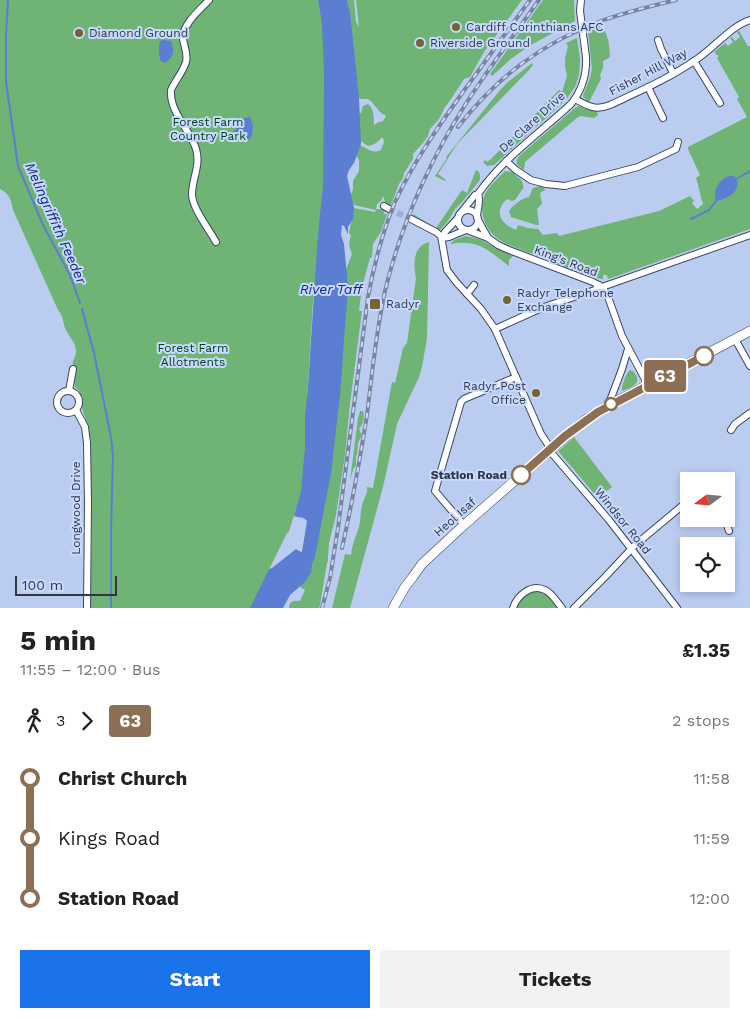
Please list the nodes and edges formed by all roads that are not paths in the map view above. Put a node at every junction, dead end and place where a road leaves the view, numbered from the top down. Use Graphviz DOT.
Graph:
graph roads {
  1 [pos="209,0"];
  2 [pos="581,0"];
  3 [pos="750,20"];
  4 [pos="658,40"];
  5 [pos="694,61"];
  6 [pos="673,74"];
  7 [pos="648,87"];
  8 [pos="575,99"];
  9 [pos="720,103"];
  10 [pos="663,118"];
  11 [pos="678,142"];
  12 [pos="506,161"];
  13 [pos="478,194"];
  14 [pos="459,216"];
  15 [pos="478,218"];
  16 [pos="411,219"];
  17 [pos="467,230"];
  18 [pos="750,235"];
  19 [pos="443,238"];
  20 [pos="488,238"];
  21 [pos="216,242"];
  22 [pos="474,285"];
  23 [pos="601,286"];
  24 [pos="467,294"];
  25 [pos="495,329"];
  26 [pos="750,331"];
  27 [pos="735,339"];
  28 [pos="628,349"];
  29 [pos="750,366"];
  30 [pos="73,369"];
  31 [pos="516,377"];
  32 [pos="648,385"];
  33 [pos="69,391"];
  34 [pos="608,406"];
  35 [pos="76,410"];
  36 [pos="750,413"];
  37 [pos="731,430"];
  38 [pos="550,449"];
  39 [pos="680,508"];
  40 [pos="464,524"];
  41 [pos="728,528"];
  42 [pos="729,531"];
  43 [pos="631,549"];
  44 [pos="87,608"];
  45 [pos="393,608"];
  46 [pos="513,608"];
  47 [pos="562,608"];
  48 [pos="574,608"];
  49 [pos="677,608"];
  1 -- 21 [label="street"];
  2 -- 8 [label="street, De Clare Drive, bridge"];
  3 -- 5 [label="street, Fisher Hill Way"];
  4 -- 6 [label="street"];
  5 -- 6 [label="street, Fisher Hill Way"];
  5 -- 9 [label="street"];
  6 -- 7 [label="street, Fisher Hill Way"];
  7 -- 8 [label="street, Fisher Hill Way"];
  7 -- 10 [label="street"];
  8 -- 12 [label="street, De Clare Drive"];
  11 -- 12 [label="street"];
  12 -- 13 [label="street, De Clare Drive"];
  13 -- 14 [label="street, De Clare Drive"];
  13 -- 15 [label="street"];
  14 -- 15 [label="street"];
  14 -- 17 [label="street"];
  14 -- 19 [label="street"];
  15 -- 17 [label="street"];
  15 -- 20 [label="street"];
  16 -- 19 [label="street"];
  17 -- 19 [label="street"];
  17 -- 20 [label="street, King's Road"];
  18 -- 23 [label="street"];
  19 -- 24 [label="street"];
  20 -- 23 [label="street, King's Road"];
  22 -- 24 [label="street"];
  23 -- 25 [label="street"];
  23 -- 28 [label="street, King's Road"];
  24 -- 25 [label="street"];
  25 -- 31 [label="street"];
  26 -- 27 [label="main road, Heol Isaf"];
  27 -- 29 [label="street"];
  27 -- 32 [label="main road, Heol Isaf"];
  28 -- 32 [label="street, King's Road"];
  28 -- 34 [label="street"];
  30 -- 33 [label="street"];
  31 -- 38 [label="street"];
  31 -- 40 [label="street"];
  32 -- 34 [label="main road, Heol Isaf"];
  33 -- 35 [label="street, Longwood Drive"];
  33 -- 35 [label="street"];
  34 -- 38 [label="main road, Heol Isaf"];
  35 -- 44 [label="street, Longwood Drive"];
  36 -- 37 [label="street"];
  38 -- 40 [label="main road, Heol Isaf"];
  38 -- 43 [label="street, Windsor Road"];
  39 -- 43 [label="street"];
  40 -- 45 [label="main road, Heol Isaf"];
  41 -- 42 [label="street"];
  43 -- 48 [label="street"];
  43 -- 49 [label="street, Windsor Road"];
  46 -- 47 [label="street"];
}
